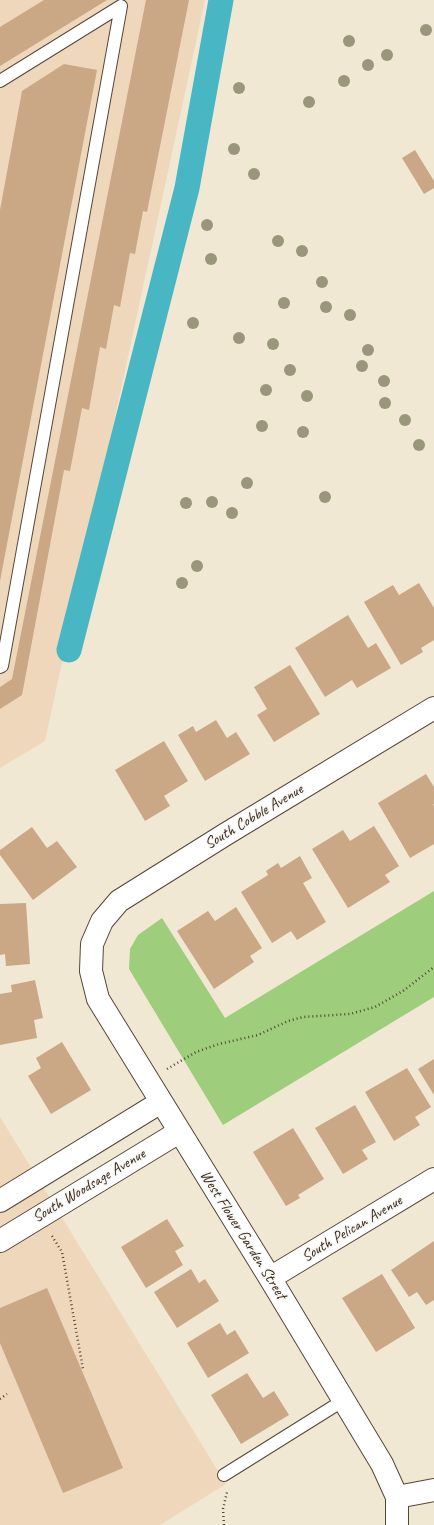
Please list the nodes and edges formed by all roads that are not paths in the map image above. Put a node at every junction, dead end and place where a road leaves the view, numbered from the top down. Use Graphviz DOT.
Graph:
graph roads {
  1 [pos="121,3"];
  2 [pos="0,81"];
  3 [pos="0,667"];
  4 [pos="434,708"];
  5 [pos="92,944"];
  6 [pos="160,1102"];
  7 [pos="179,1132"];
  8 [pos="434,1179"];
  9 [pos="0,1201"];
  10 [pos="0,1241"];
  11 [pos="270,1278"];
  12 [pos="344,1400"];
  13 [pos="224,1475"];
  14 [pos="434,1490"];
  15 [pos="397,1497"];
  16 [pos="397,1525"];
  1 -- 2 [label="lane"];
  1 -- 3 [label="lane"];
  4 -- 5 [label="street, South Cobble Avenue"];
  5 -- 6 [label="street, West Flower Garden Street"];
  6 -- 7 [label="street, West Flower Garden Street"];
  6 -- 9 [label="street, South Woodsage Avenue"];
  7 -- 10 [label="street, South Woodsage Avenue"];
  7 -- 11 [label="street, West Flower Garden Street"];
  8 -- 11 [label="street, South Pelican Avenue"];
  11 -- 12 [label="street, West Flower Garden Street"];
  12 -- 13 [label="lane"];
  12 -- 15 [label="street, West Flower Garden Street"];
  14 -- 15 [label="street"];
  15 -- 16 [label="street, West Flower Garden Street"];
}
